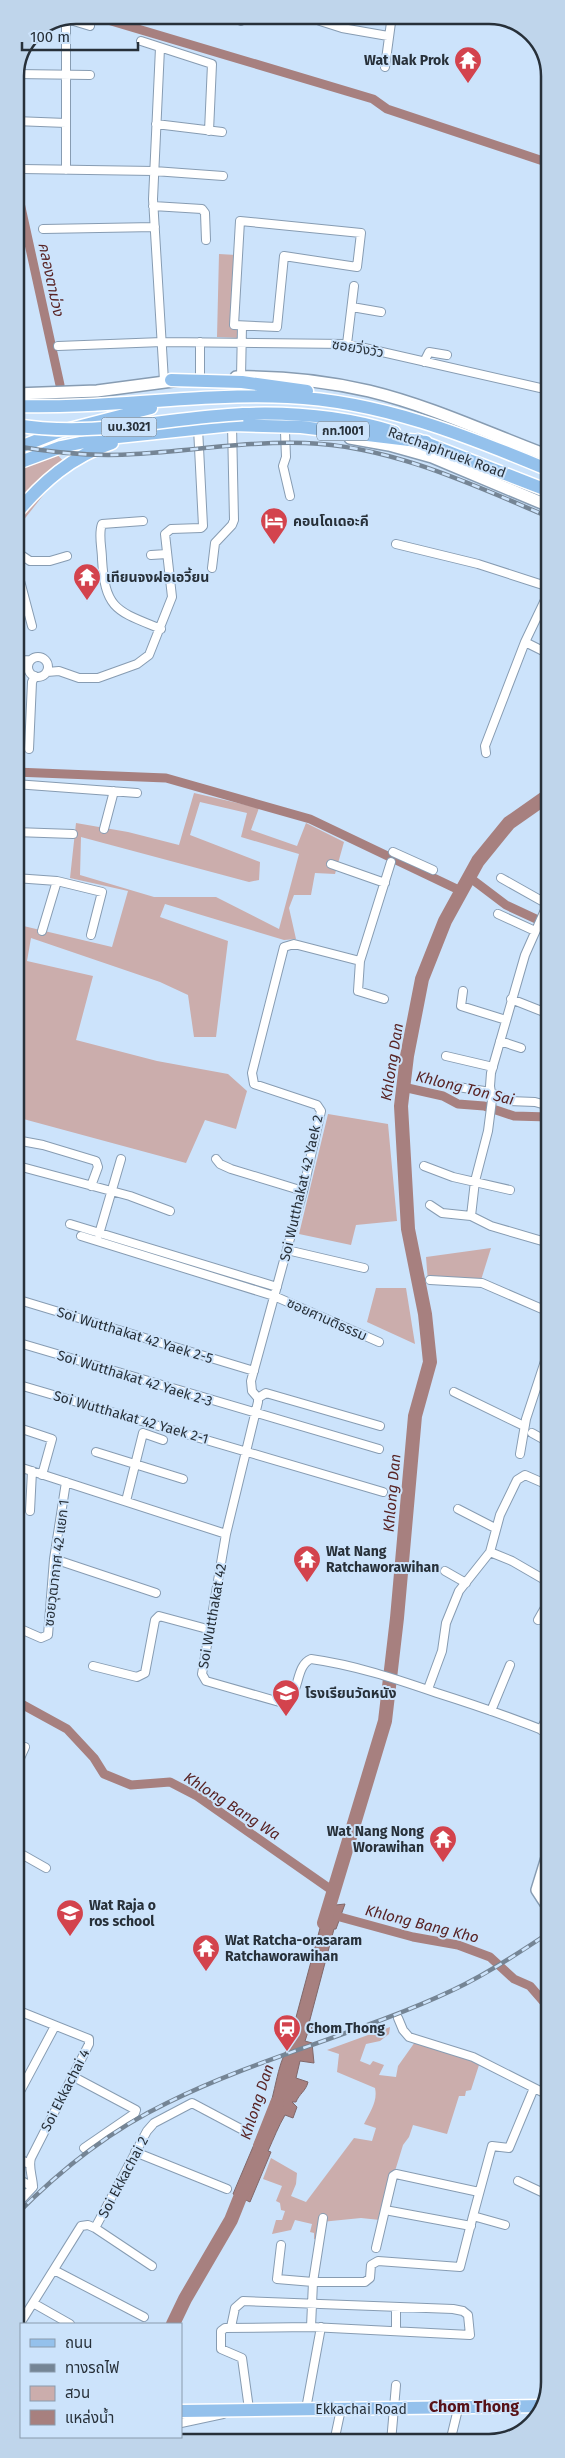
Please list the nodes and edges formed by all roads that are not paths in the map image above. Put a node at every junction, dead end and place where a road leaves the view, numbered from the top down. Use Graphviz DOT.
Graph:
graph roads {
  1 [pos="83,24"];
  2 [pos="329,24"];
  3 [pos="390,24"];
  4 [pos="66,25"];
  5 [pos="90,26"];
  6 [pos="388,36"];
  7 [pos="141,41"];
  8 [pos="160,48"];
  9 [pos="385,67"];
  10 [pos="24,74"];
  11 [pos="66,75"];
  12 [pos="90,75"];
  13 [pos="24,121"];
  14 [pos="66,123"];
  15 [pos="156,124"];
  16 [pos="209,131"];
  17 [pos="222,132"];
  18 [pos="24,169"];
  19 [pos="66,170"];
  20 [pos="154,171"];
  21 [pos="222,176"];
  22 [pos="153,206"];
  23 [pos="155,227"];
  24 [pos="43,229"];
  25 [pos="206,240"];
  26 [pos="354,286"];
  27 [pos="352,307"];
  28 [pos="381,312"];
  29 [pos="242,326"];
  30 [pos="162,342"];
  31 [pos="200,342"];
  32 [pos="242,342"];
  33 [pos="347,344"];
  34 [pos="58,346"];
  35 [pos="447,355"];
  36 [pos="424,362"];
  37 [pos="241,377"];
  38 [pos="200,378"];
  39 [pos="167,381"];
  40 [pos="541,388"];
  41 [pos="24,394"];
  42 [pos="220,397"];
  43 [pos="24,406"];
  44 [pos="385,411"];
  45 [pos="232,425"];
  46 [pos="260,425"];
  47 [pos="24,426"];
  48 [pos="198,428"];
  49 [pos="161,432"];
  50 [pos="285,432"];
  51 [pos="426,442"];
  52 [pos="24,445"];
  53 [pos="541,453"];
  54 [pos="24,460"];
  55 [pos="541,467"];
  56 [pos="541,488"];
  57 [pos="290,496"];
  58 [pos="541,503"];
  59 [pos="24,506"];
  60 [pos="143,521"];
  61 [pos="396,544"];
  62 [pos="167,554"];
  63 [pos="151,555"];
  64 [pos="67,556"];
  65 [pos="24,557"];
  66 [pos="212,568"];
  67 [pos="541,584"];
  68 [pos="24,596"];
  69 [pos="541,608"];
  70 [pos="32,626"];
  71 [pos="161,629"];
  72 [pos="525,642"];
  73 [pos="541,650"];
  74 [pos="24,660"];
  75 [pos="30,660"];
  76 [pos="47,672"];
  77 [pos="35,676"];
  78 [pos="30,749"];
  79 [pos="486,754"];
  80 [pos="24,785"];
  81 [pos="114,791"];
  82 [pos="137,793"];
  83 [pos="104,829"];
  84 [pos="24,832"];
  85 [pos="73,834"];
  86 [pos="393,852"];
  87 [pos="391,862"];
  88 [pos="331,864"];
  89 [pos="433,870"];
  90 [pos="24,878"];
  91 [pos="501,878"];
  92 [pos="57,880"];
  93 [pos="385,883"];
  94 [pos="541,899"];
  95 [pos="498,914"];
  96 [pos="541,917"];
  97 [pos="42,931"];
  98 [pos="534,931"];
  99 [pos="90,935"];
  100 [pos="360,961"];
  101 [pos="464,991"];
  102 [pos="384,999"];
  103 [pos="511,999"];
  104 [pos="541,1011"];
  105 [pos="506,1020"];
  106 [pos="500,1040"];
  107 [pos="520,1048"];
  108 [pos="446,1056"];
  109 [pos="493,1067"];
  110 [pos="451,1086"];
  111 [pos="492,1096"];
  112 [pos="541,1104"];
  113 [pos="24,1141"];
  114 [pos="121,1159"];
  115 [pos="216,1159"];
  116 [pos="424,1166"];
  117 [pos="24,1168"];
  118 [pos="475,1181"];
  119 [pos="91,1186"];
  120 [pos="110,1190"];
  121 [pos="510,1190"];
  122 [pos="303,1191"];
  123 [pos="430,1205"];
  124 [pos="170,1211"];
  125 [pos="470,1216"];
  126 [pos="70,1224"];
  127 [pos="99,1234"];
  128 [pos="81,1236"];
  129 [pos="541,1240"];
  130 [pos="287,1250"];
  131 [pos="364,1268"];
  132 [pos="430,1280"];
  133 [pos="276,1291"];
  134 [pos="24,1301"];
  135 [pos="541,1308"];
  136 [pos="379,1342"];
  137 [pos="24,1344"];
  138 [pos="254,1371"];
  139 [pos="541,1378"];
  140 [pos="24,1386"];
  141 [pos="454,1392"];
  142 [pos="258,1398"];
  143 [pos="255,1414"];
  144 [pos="380,1426"];
  145 [pos="524,1426"];
  146 [pos="24,1430"];
  147 [pos="532,1433"];
  148 [pos="541,1438"];
  149 [pos="163,1440"];
  150 [pos="379,1449"];
  151 [pos="246,1450"];
  152 [pos="96,1452"];
  153 [pos="520,1454"];
  154 [pos="134,1465"];
  155 [pos="24,1468"];
  156 [pos="32,1471"];
  157 [pos="42,1475"];
  158 [pos="183,1478"];
  159 [pos="66,1482"];
  160 [pos="541,1482"];
  161 [pos="383,1492"];
  162 [pos="126,1501"];
  163 [pos="458,1509"];
  164 [pos="30,1510"];
  165 [pos="495,1528"];
  166 [pos="226,1534"];
  167 [pos="490,1552"];
  168 [pos="54,1559"];
  169 [pos="445,1571"];
  170 [pos="541,1578"];
  171 [pos="466,1583"];
  172 [pos="156,1593"];
  173 [pos="541,1615"];
  174 [pos="538,1620"];
  175 [pos="211,1630"];
  176 [pos="24,1631"];
  177 [pos="510,1665"];
  178 [pos="93,1666"];
  179 [pos="428,1689"];
  180 [pos="491,1710"];
  181 [pos="541,1730"];
  182 [pos="26,1747"];
  183 [pos="24,1751"];
  184 [pos="24,1855"];
  185 [pos="46,1868"];
  186 [pos="541,1877"];
  187 [pos="541,1896"];
  188 [pos="24,2016"];
  189 [pos="398,2018"];
  190 [pos="55,2026"];
  191 [pos="72,2076"];
  192 [pos="24,2084"];
  193 [pos="534,2088"];
  194 [pos="541,2092"];
  195 [pos="240,2129"];
  196 [pos="84,2148"];
  197 [pos="135,2152"];
  198 [pos="24,2161"];
  199 [pos="29,2164"];
  200 [pos="518,2181"];
  201 [pos="24,2182"];
  202 [pos="33,2187"];
  203 [pos="227,2189"];
  204 [pos="479,2192"];
  205 [pos="541,2192"];
  206 [pos="24,2197"];
  207 [pos="385,2210"];
  208 [pos="473,2216"];
  209 [pos="324,2218"];
  210 [pos="505,2225"];
  211 [pos="471,2226"];
  212 [pos="95,2228"];
  213 [pos="281,2245"];
  214 [pos="376,2248"];
  215 [pos="152,2266"];
  216 [pos="54,2270"];
  217 [pos="313,2282"];
  218 [pos="33,2303"];
  219 [pos="312,2304"];
  220 [pos="396,2308"];
  221 [pos="24,2317"];
  222 [pos="144,2317"];
  223 [pos="68,2323"];
  224 [pos="231,2327"];
  225 [pos="312,2327"];
  226 [pos="321,2327"];
  227 [pos="396,2331"];
  228 [pos="396,2385"];
  229 [pos="535,2406"];
  230 [pos="458,2408"];
  231 [pos="249,2409"];
  232 [pos="306,2409"];
  233 [pos="341,2409"];
  234 [pos="395,2409"];
  235 [pos="230,2410"];
  236 [pos="182,2411"];
  237 [pos="182,2423"];
  238 [pos="336,2434"];
  239 [pos="392,2434"];
  240 [pos="452,2434"];
  1 -- 5 [label="street"];
  2 -- 6 [label="street"];
  3 -- 6 [label="street"];
  4 -- 11 [label="street"];
  6 -- 9 [label="street"];
  7 -- 8 [label="street"];
  8 -- 15 [label="street"];
  8 -- 16 [label="street"];
  10 -- 11 [label="street"];
  11 -- 12 [label="street"];
  11 -- 14 [label="street"];
  13 -- 14 [label="street"];
  14 -- 19 [label="street"];
  15 -- 16 [label="street"];
  15 -- 20 [label="street"];
  16 -- 17 [label="street"];
  18 -- 19 [label="street"];
  19 -- 20 [label="street"];
  20 -- 21 [label="street"];
  20 -- 22 [label="street"];
  22 -- 23 [label="street"];
  22 -- 25 [label="street"];
  23 -- 24 [label="street"];
  23 -- 30 [label="street"];
  26 -- 27 [label="street"];
  27 -- 28 [label="street"];
  27 -- 33 [label="street"];
  29 -- 29 [label="street"];
  29 -- 32 [label="street"];
  30 -- 31 [label="street, ซอยวิ่งวัว"];
  30 -- 34 [label="street, ซอยวิ่งวัว"];
  30 -- 39 [label="street"];
  31 -- 32 [label="street, ซอยวิ่งวัว"];
  31 -- 38 [label="street"];
  32 -- 33 [label="street, ซอยวิ่งวัว"];
  32 -- 37 [label="street"];
  33 -- 36 [label="street, ซอยวิ่งวัว"];
  35 -- 36 [label="street"];
  36 -- 40 [label="street, ซอยวิ่งวัว"];
  37 -- 38 [label="main road"];
  37 -- 53 [label="main road"];
  38 -- 39 [label="main road"];
  39 -- 41 [label="main road"];
  39 -- 44 [label="main road"];
  42 -- 43 [label="main road, Ratchaphruek Road / นบ.3021"];
  42 -- 44 [label="main road, Ratchaphruek Road / นบ.3021"];
  42 -- 52 [label="main road"];
  44 -- 55 [label="main road, Ratchaphruek Road / นบ.3021"];
  45 -- 46 [label="main road, กท.1001"];
  45 -- 48 [label="main road, กท.1001"];
  45 -- 66 [label="street"];
  46 -- 50 [label="main road, Ratchaphruek Road"];
  46 -- 51 [label="main road, กท.1001"];
  47 -- 51 [label="main road, Ratchaphruek Road / นบ.3021, bridge"];
  48 -- 49 [label="main road, กท.1001"];
  48 -- 62 [label="street"];
  49 -- 54 [label="main road, กท.1001"];
  49 -- 59 [label="main road"];
  50 -- 57 [label="street"];
  50 -- 58 [label="main road, Ratchaphruek Road"];
  51 -- 56 [label="main road, Ratchaphruek Road / นบ.3021"];
  60 -- 71 [label="street"];
  61 -- 67 [label="street"];
  62 -- 63 [label="street"];
  62 -- 71 [label="street"];
  64 -- 65 [label="street"];
  68 -- 70 [label="street"];
  69 -- 72 [label="street"];
  71 -- 76 [label="street"];
  72 -- 73 [label="street"];
  72 -- 79 [label="street"];
  74 -- 75 [label="street"];
  75 -- 76 [label="street"];
  75 -- 77 [label="street"];
  76 -- 77 [label="street"];
  77 -- 78 [label="street"];
  80 -- 81 [label="street"];
  81 -- 82 [label="street"];
  81 -- 83 [label="street"];
  84 -- 85 [label="street"];
  86 -- 89 [label="street"];
  87 -- 93 [label="street"];
  88 -- 93 [label="street"];
  90 -- 92 [label="street"];
  91 -- 94 [label="street"];
  92 -- 97 [label="street"];
  92 -- 99 [label="street"];
  93 -- 100 [label="street"];
  95 -- 98 [label="street"];
  96 -- 98 [label="street"];
  98 -- 103 [label="street"];
  100 -- 102 [label="street"];
  100 -- 122 [label="street, Soi Wutthakat 42 Yaek 2"];
  101 -- 105 [label="street"];
  103 -- 104 [label="street"];
  103 -- 105 [label="street"];
  105 -- 106 [label="street"];
  106 -- 107 [label="street"];
  106 -- 109 [label="street"];
  108 -- 109 [label="street"];
  109 -- 111 [label="street"];
  110 -- 111 [label="street"];
  111 -- 112 [label="street"];
  111 -- 118 [label="street"];
  113 -- 119 [label="street"];
  114 -- 120 [label="street"];
  115 -- 122 [label="street"];
  116 -- 118 [label="street"];
  117 -- 119 [label="street"];
  118 -- 121 [label="street"];
  118 -- 125 [label="street"];
  119 -- 120 [label="street"];
  120 -- 124 [label="street"];
  120 -- 127 [label="street"];
  122 -- 130 [label="street, Soi Wutthakat 42 Yaek 2"];
  123 -- 125 [label="street"];
  125 -- 129 [label="street"];
  126 -- 127 [label="street"];
  127 -- 133 [label="street"];
  128 -- 133 [label="street"];
  130 -- 131 [label="street"];
  130 -- 133 [label="street, Soi Wutthakat 42 Yaek 2"];
  132 -- 135 [label="street"];
  133 -- 136 [label="street, ซอยศานติธรรม"];
  133 -- 138 [label="street, Soi Wutthakat 42 Yaek 2"];
  134 -- 138 [label="street, Soi Wutthakat 42 Yaek 2-5"];
  137 -- 143 [label="street, Soi Wutthakat 42 Yaek 2-3"];
  138 -- 142 [label="street, Soi Wutthakat 42 Yaek 2"];
  139 -- 145 [label="street"];
  140 -- 151 [label="street, Soi Wutthakat 42 Yaek 2-1"];
  141 -- 145 [label="street"];
  142 -- 143 [label="street, Soi Wutthakat 42 Yaek 2"];
  142 -- 144 [label="street"];
  143 -- 150 [label="street, Soi Wutthakat 42 Yaek 2-3"];
  143 -- 151 [label="street, Soi Wutthakat 42 Yaek 2"];
  145 -- 153 [label="street"];
  146 -- 157 [label="street"];
  147 -- 148 [label="street"];
  149 -- 154 [label="street"];
  151 -- 161 [label="street, Soi Wutthakat 42 Yaek 2-1"];
  151 -- 166 [label="street, Soi Wutthakat 42 Yaek 2"];
  152 -- 154 [label="street"];
  154 -- 158 [label="street"];
  154 -- 162 [label="street"];
  155 -- 156 [label="street"];
  156 -- 157 [label="street"];
  156 -- 164 [label="street"];
  157 -- 159 [label="street"];
  159 -- 162 [label="street"];
  159 -- 168 [label="street, ซอยวุฒากาศ 42 แยก 1"];
  160 -- 165 [label="street"];
  162 -- 166 [label="street"];
  163 -- 165 [label="street"];
  165 -- 167 [label="street"];
  166 -- 175 [label="street, Soi Wutthakat 42"];
  167 -- 170 [label="street"];
  167 -- 171 [label="street"];
  168 -- 172 [label="street"];
  168 -- 176 [label="street, ซอยวุฒากาศ 42 แยก 1"];
  169 -- 171 [label="street"];
  171 -- 179 [label="street"];
  173 -- 174 [label="street"];
  175 -- 178 [label="street"];
  175 -- 179 [label="street, Soi Wutthakat 42"];
  177 -- 180 [label="street"];
  179 -- 180 [label="street, Soi Wutthakat 42"];
  180 -- 181 [label="street, Soi Wutthakat 42"];
  182 -- 183 [label="street"];
  184 -- 185 [label="street"];
  186 -- 187 [label="main road"];
  188 -- 190 [label="street, Soi Ekkachai 4"];
  189 -- 193 [label="street"];
  190 -- 191 [label="street, Soi Ekkachai 4"];
  190 -- 192 [label="street"];
  191 -- 196 [label="street"];
  191 -- 199 [label="street, Soi Ekkachai 4"];
  193 -- 194 [label="street"];
  193 -- 204 [label="street"];
  195 -- 197 [label="street, Soi Ekkachai 2"];
  197 -- 203 [label="street"];
  197 -- 212 [label="street, Soi Ekkachai 2"];
  198 -- 199 [label="street"];
  199 -- 202 [label="street"];
  200 -- 205 [label="street"];
  201 -- 202 [label="street"];
  202 -- 206 [label="street"];
  204 -- 207 [label="street"];
  204 -- 208 [label="street"];
  207 -- 211 [label="street"];
  207 -- 214 [label="street"];
  208 -- 210 [label="street"];
  208 -- 211 [label="street"];
  209 -- 217 [label="street"];
  211 -- 217 [label="street"];
  212 -- 215 [label="street"];
  212 -- 216 [label="street, Soi Ekkachai 2"];
  213 -- 217 [label="street"];
  216 -- 218 [label="street, Soi Ekkachai 2"];
  216 -- 222 [label="street"];
  217 -- 219 [label="street"];
  218 -- 221 [label="street, Soi Ekkachai 2"];
  218 -- 223 [label="street"];
  219 -- 220 [label="street"];
  219 -- 224 [label="street"];
  219 -- 225 [label="street"];
  220 -- 227 [label="street"];
  220 -- 227 [label="street"];
  224 -- 225 [label="street"];
  224 -- 231 [label="street"];
  225 -- 226 [label="street"];
  226 -- 227 [label="street"];
  226 -- 232 [label="street"];
  228 -- 234 [label="street"];
  229 -- 230 [label="main road, Ekkachai Road"];
  230 -- 234 [label="main road, Ekkachai Road"];
  230 -- 240 [label="street"];
  231 -- 232 [label="main road, Ekkachai Road"];
  231 -- 235 [label="main road, Ekkachai Road"];
  232 -- 233 [label="main road, Ekkachai Road"];
  233 -- 234 [label="main road, Ekkachai Road"];
  233 -- 238 [label="street"];
  234 -- 239 [label="street"];
  235 -- 236 [label="main road, Ekkachai Road"];
  235 -- 237 [label="street"];
}
